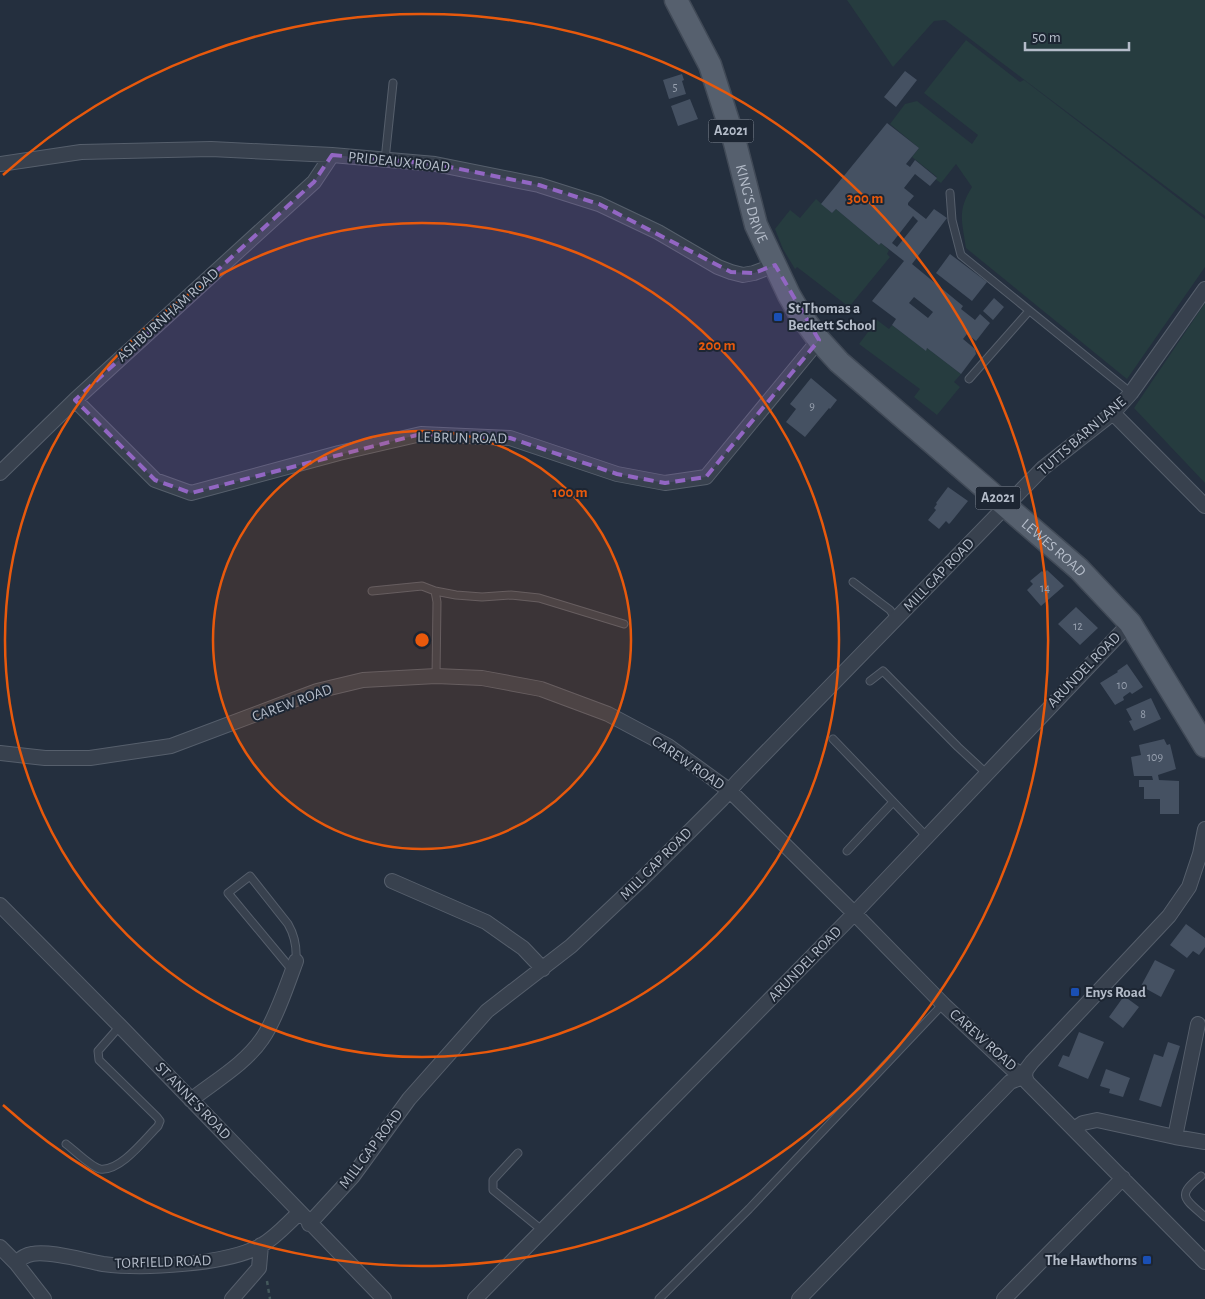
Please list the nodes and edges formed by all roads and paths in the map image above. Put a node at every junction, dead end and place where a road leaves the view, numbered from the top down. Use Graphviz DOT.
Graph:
graph roads {
  1 [pos="676,0"];
  2 [pos="393,83"];
  3 [pos="332,155"];
  4 [pos="385,160"];
  5 [pos="0,164"];
  6 [pos="950,193"];
  7 [pos="775,265"];
  8 [pos="1205,289"];
  9 [pos="1029,311"];
  10 [pos="819,340"];
  11 [pos="969,379"];
  12 [pos="1131,393"];
  13 [pos="75,400"];
  14 [pos="1113,413"];
  15 [pos="0,473"];
  16 [pos="1006,505"];
  17 [pos="1205,506"];
  18 [pos="853,582"];
  19 [pos="372,591"];
  20 [pos="435,591"];
  21 [pos="896,620"];
  22 [pos="1130,623"];
  23 [pos="624,624"];
  24 [pos="436,676"];
  25 [pos="870,681"];
  26 [pos="833,739"];
  27 [pos="1205,746"];
  28 [pos="0,754"];
  29 [pos="986,773"];
  30 [pos="730,791"];
  31 [pos="893,802"];
  32 [pos="1205,829"];
  33 [pos="928,838"];
  34 [pos="847,851"];
  35 [pos="392,881"];
  36 [pos="0,905"];
  37 [pos="854,913"];
  38 [pos="294,966"];
  39 [pos="543,969"];
  40 [pos="943,1004"];
  41 [pos="1198,1024"];
  42 [pos="120,1026"];
  43 [pos="1025,1076"];
  44 [pos="192,1100"];
  45 [pos="1074,1129"];
  46 [pos="1175,1137"];
  47 [pos="1205,1142"];
  48 [pos="66,1144"];
  49 [pos="518,1153"];
  50 [pos="1201,1176"];
  51 [pos="1123,1178"];
  52 [pos="299,1213"];
  53 [pos="1205,1217"];
  54 [pos="310,1224"];
  55 [pos="543,1231"];
  56 [pos="261,1245"];
  57 [pos="0,1247"];
  58 [pos="1205,1262"];
  59 [pos="16,1263"];
  60 [pos="44,1299"];
  61 [pos="232,1299"];
  62 [pos="384,1299"];
  63 [pos="475,1299"];
  64 [pos="659,1299"];
  65 [pos="799,1299"];
  66 [pos="1004,1299"];
  1 -- 7 [label="main road, KING'S DRIVE / A2021"];
  2 -- 4 [label="lane"];
  3 -- 4 [label="street, PRIDEAUX ROAD"];
  3 -- 5 [label="street, PRIDEAUX ROAD"];
  3 -- 13 [label="street, ASHBURNHAM ROAD"];
  4 -- 7 [label="street, PRIDEAUX ROAD"];
  6 -- 9 [label="lane"];
  7 -- 10 [label="main road, LEWES ROAD / A2021"];
  8 -- 12 [label="street, TUTTS BARN LANE"];
  9 -- 11 [label="lane"];
  9 -- 12 [label="lane"];
  10 -- 13 [label="street, LE BRUN ROAD"];
  10 -- 16 [label="main road, LEWES ROAD / A2021"];
  12 -- 14 [label="street, TUTTS BARN LANE"];
  13 -- 15 [label="street, ASHBURNHAM ROAD"];
  14 -- 16 [label="street, TUTTS BARN LANE"];
  14 -- 17 [label="street"];
  16 -- 21 [label="street, MILL GAP ROAD"];
  16 -- 22 [label="main road, LEWES ROAD / A2021"];
  18 -- 21 [label="lane"];
  19 -- 20 [label="lane"];
  20 -- 23 [label="lane"];
  20 -- 24 [label="lane"];
  21 -- 30 [label="street, MILL GAP ROAD"];
  22 -- 27 [label="main road, LEWES ROAD / A2021"];
  22 -- 29 [label="street, ARUNDEL ROAD"];
  24 -- 28 [label="street, CAREW ROAD"];
  24 -- 30 [label="street, CAREW ROAD"];
  25 -- 29 [label="lane"];
  26 -- 31 [label="lane"];
  29 -- 33 [label="street, ARUNDEL ROAD"];
  30 -- 37 [label="street, CAREW ROAD"];
  30 -- 39 [label="street, MILL GAP ROAD"];
  31 -- 33 [label="lane"];
  31 -- 34 [label="lane"];
  32 -- 43 [label="street"];
  33 -- 37 [label="street, ARUNDEL ROAD"];
  35 -- 39 [label="street"];
  36 -- 42 [label="street, ST ANNE'S ROAD"];
  37 -- 40 [label="street, CAREW ROAD"];
  37 -- 55 [label="street, ARUNDEL ROAD"];
  38 -- 38 [label="lane"];
  38 -- 44 [label="street"];
  39 -- 54 [label="street, MILL GAP ROAD"];
  40 -- 43 [label="street, CAREW ROAD"];
  40 -- 64 [label="lane"];
  41 -- 46 [label="street"];
  42 -- 44 [label="street, ST ANNE'S ROAD"];
  42 -- 48 [label="lane"];
  43 -- 45 [label="street, CAREW ROAD"];
  43 -- 65 [label="street"];
  44 -- 52 [label="street, ST ANNE'S ROAD"];
  45 -- 46 [label="street"];
  45 -- 51 [label="street, CAREW ROAD"];
  46 -- 47 [label="street"];
  49 -- 55 [label="lane"];
  50 -- 53 [label="lane"];
  51 -- 58 [label="street, CAREW ROAD"];
  51 -- 66 [label="street"];
  52 -- 54 [label="street, ST ANNE'S ROAD"];
  52 -- 56 [label="street, TORFIELD ROAD"];
  54 -- 62 [label="street, ST ANNE'S ROAD"];
  55 -- 63 [label="street, ARUNDEL ROAD"];
  56 -- 59 [label="street, TORFIELD ROAD"];
  56 -- 61 [label="street"];
  57 -- 59 [label="street"];
  59 -- 60 [label="street"];
}
